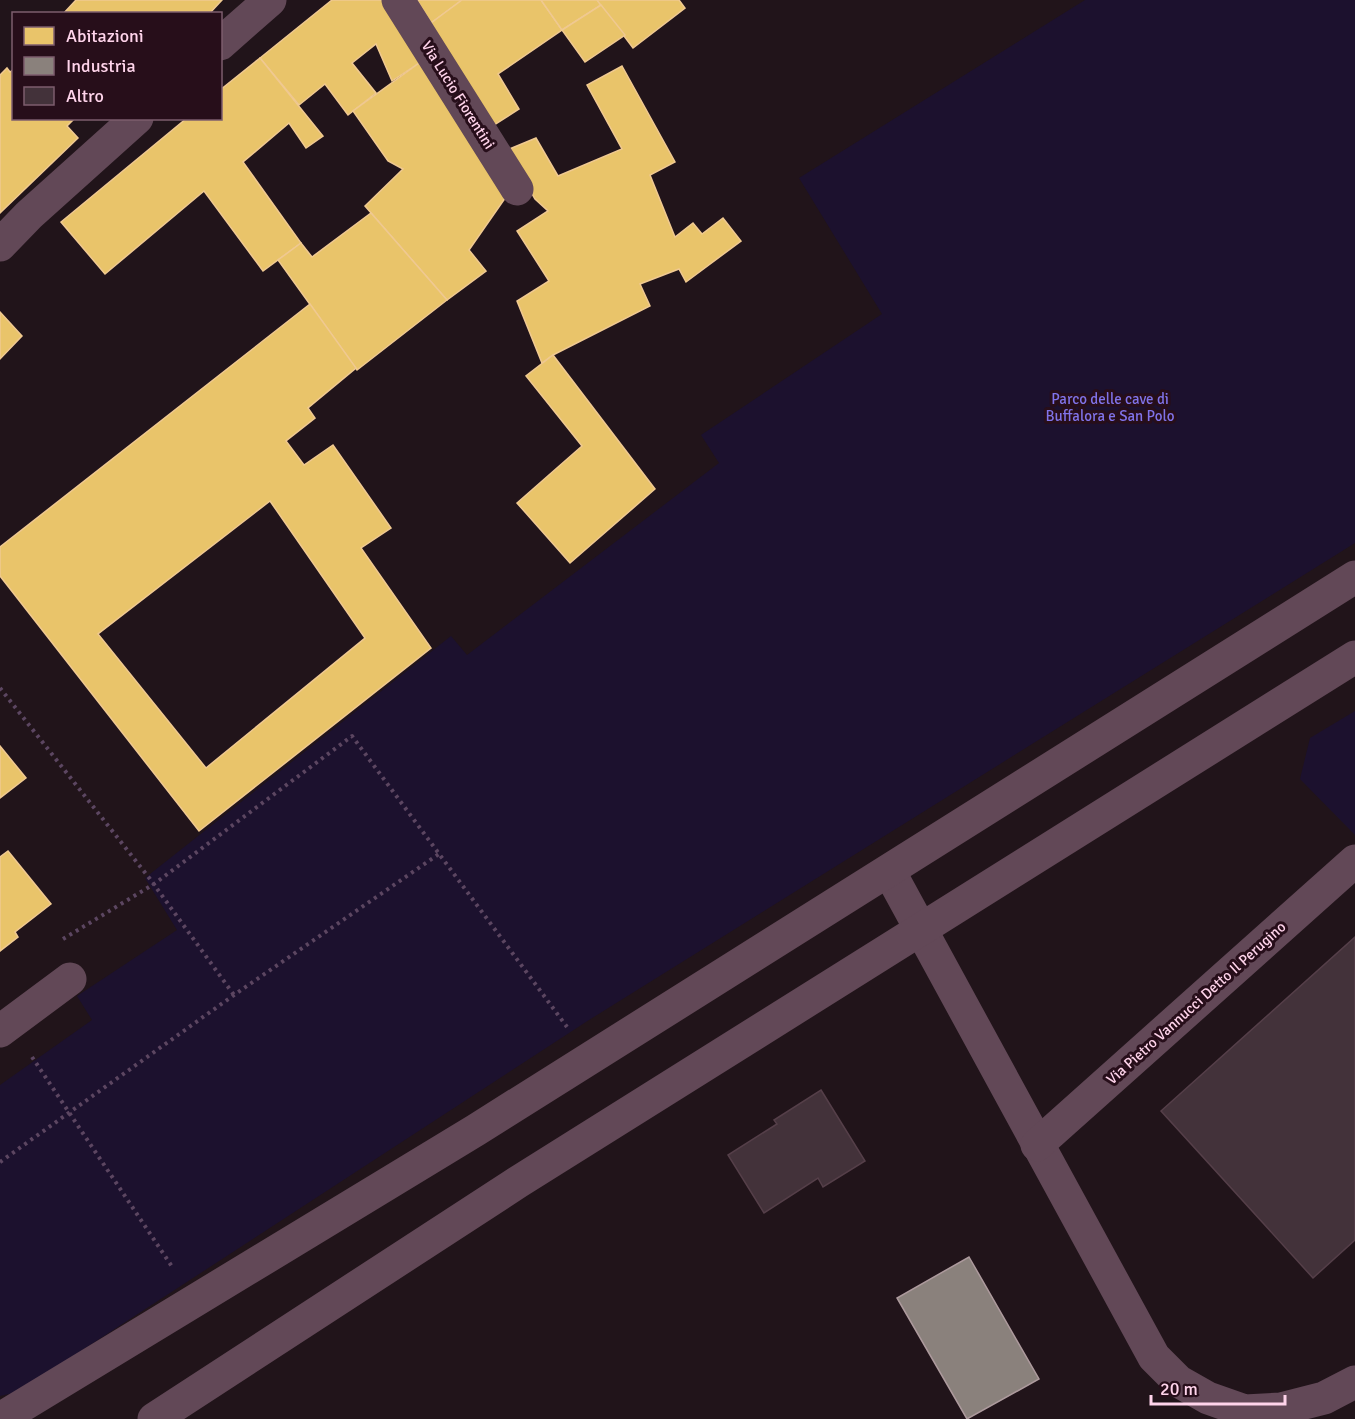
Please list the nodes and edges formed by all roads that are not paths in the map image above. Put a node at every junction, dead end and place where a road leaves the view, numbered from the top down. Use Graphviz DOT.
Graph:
graph roads {
  1 [pos="270,0"];
  2 [pos="398,0"];
  3 [pos="222,43"];
  4 [pos="135,120"];
  5 [pos="517,189"];
  6 [pos="0,245"];
  7 [pos="1355,577"];
  8 [pos="1355,657"];
  9 [pos="1355,861"];
  10 [pos="889,871"];
  11 [pos="921,929"];
  12 [pos="70,979"];
  13 [pos="5,1027"];
  14 [pos="1037,1145"];
  15 [pos="1355,1382"];
  16 [pos="0,1419"];
  17 [pos="154,1419"];
  1 -- 3 [label="street"];
  2 -- 5 [label="street, Via Lucio Fiorentini"];
  4 -- 6 [label="street"];
  7 -- 10 [label="street"];
  8 -- 11 [label="street"];
  9 -- 14 [label="street, Via Pietro Vannucci Detto Il Perugino"];
  10 -- 11 [label="street"];
  10 -- 16 [label="street"];
  11 -- 14 [label="street"];
  11 -- 17 [label="street"];
  12 -- 13 [label="street"];
  14 -- 15 [label="street"];
}
